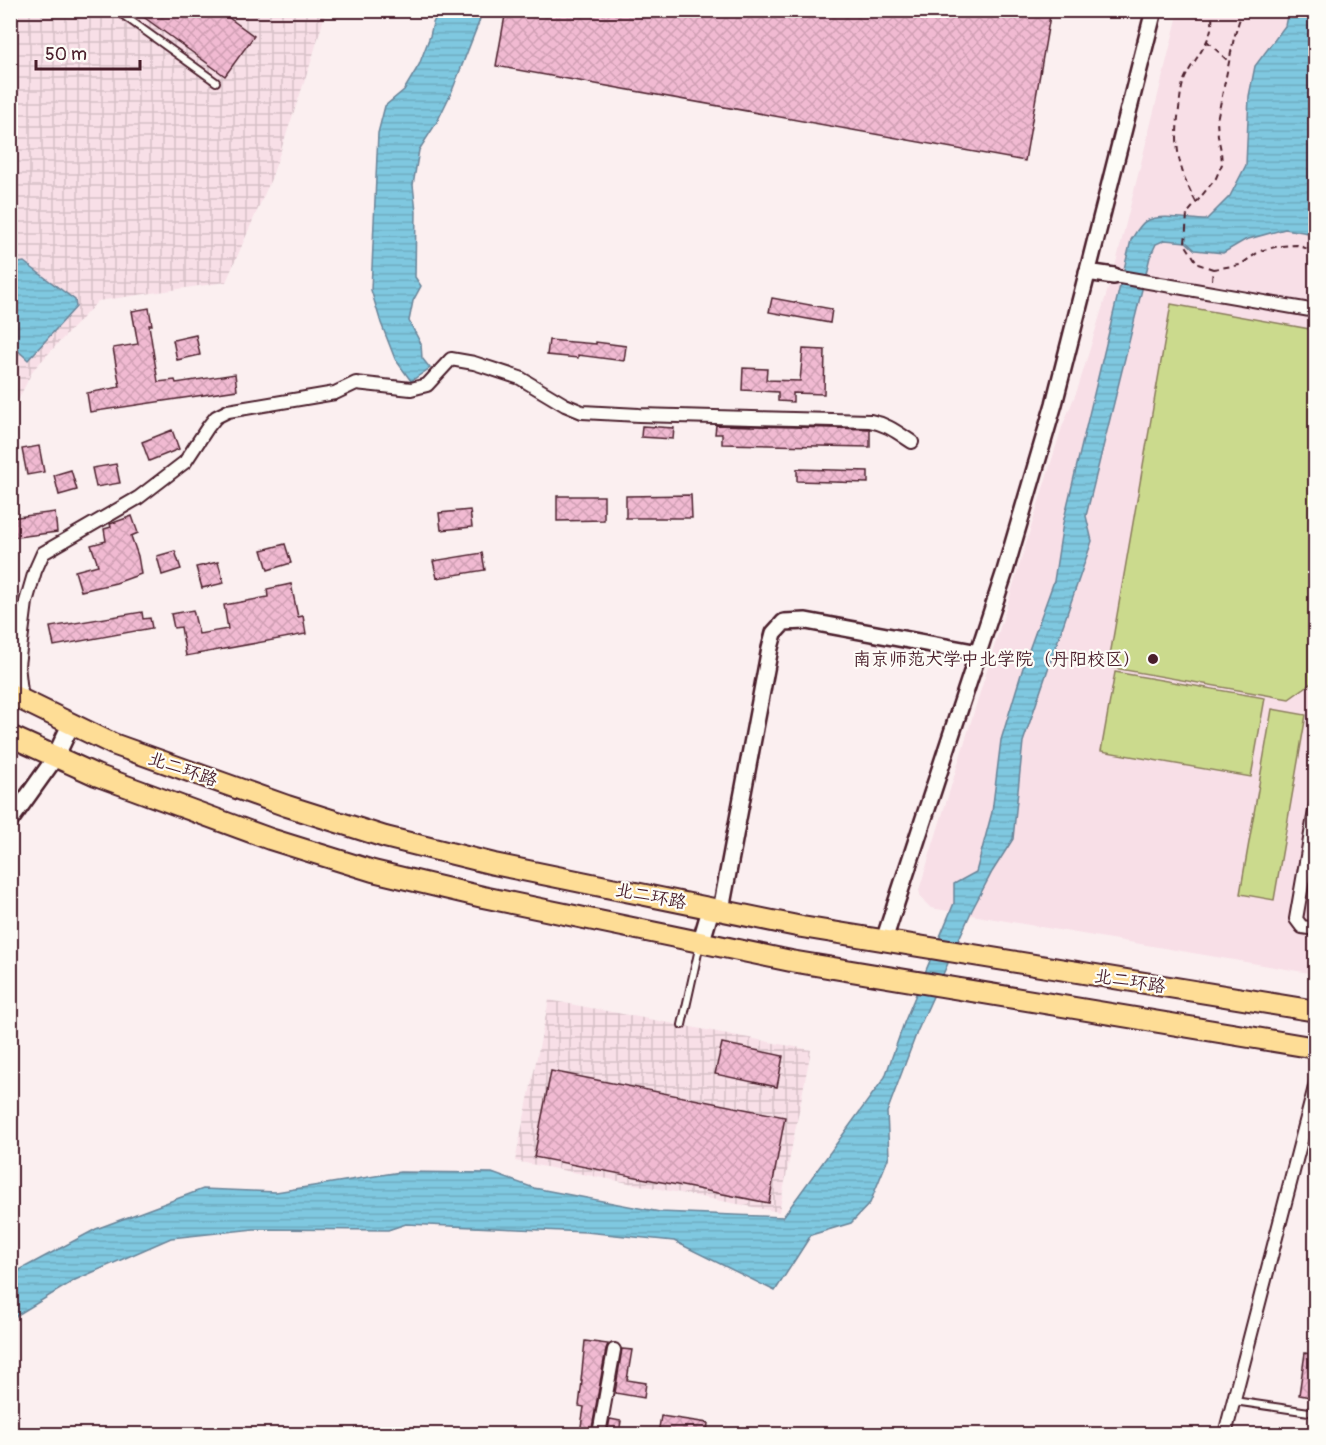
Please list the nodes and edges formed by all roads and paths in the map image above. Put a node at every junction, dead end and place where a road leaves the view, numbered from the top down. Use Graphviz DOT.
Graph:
graph roads {
  1 [pos="116,10"];
  2 [pos="1154,10"];
  3 [pos="1212,10"];
  4 [pos="1245,10"];
  5 [pos="1207,41"];
  6 [pos="1229,62"];
  7 [pos="216,82"];
  8 [pos="1196,202"];
  9 [pos="1316,252"];
  10 [pos="1213,269"];
  11 [pos="1087,272"];
  12 [pos="1114,276"];
  13 [pos="1211,292"];
  14 [pos="1316,310"];
  15 [pos="912,442"];
  16 [pos="979,652"];
  17 [pos="16,698"];
  18 [pos="71,724"];
  19 [pos="10,736"];
  20 [pos="55,758"];
  21 [pos="1316,805"];
  22 [pos="10,821"];
  23 [pos="716,909"];
  24 [pos="1316,929"];
  25 [pos="884,940"];
  26 [pos="701,942"];
  27 [pos="1316,1011"];
  28 [pos="682,1025"];
  29 [pos="1316,1048"];
  30 [pos="1316,1083"];
  31 [pos="614,1350"];
  32 [pos="1234,1401"];
  33 [pos="1316,1413"];
  34 [pos="599,1434"];
  35 [pos="1225,1434"];
  1 -- 7 [label="lane"];
  2 -- 11 [label="street"];
  3 -- 5 [label="path"];
  4 -- 6 [label="path"];
  5 -- 6 [label="path"];
  5 -- 8 [label="path"];
  6 -- 8 [label="path"];
  8 -- 10 [label="path"];
  9 -- 10 [label="path"];
  10 -- 13 [label="path"];
  11 -- 12 [label="street"];
  11 -- 16 [label="street"];
  12 -- 13 [label="street"];
  13 -- 14 [label="street"];
  15 -- 17 [label="street"];
  16 -- 23 [label="street"];
  16 -- 25 [label="street"];
  17 -- 18 [label="main road, 北二环路"];
  18 -- 20 [label="main road"];
  18 -- 23 [label="main road, 北二环路"];
  19 -- 20 [label="main road, 北二环路"];
  20 -- 22 [label="street"];
  20 -- 26 [label="main road, 北二环路"];
  21 -- 24 [label="street"];
  23 -- 25 [label="main road, 北二环路"];
  23 -- 26 [label="main road"];
  25 -- 27 [label="main road, 北二环路"];
  26 -- 28 [label="lane"];
  26 -- 29 [label="main road, 北二环路"];
  30 -- 32 [label="street"];
  31 -- 34 [label="street"];
  32 -- 33 [label="lane"];
  32 -- 35 [label="street"];
}
